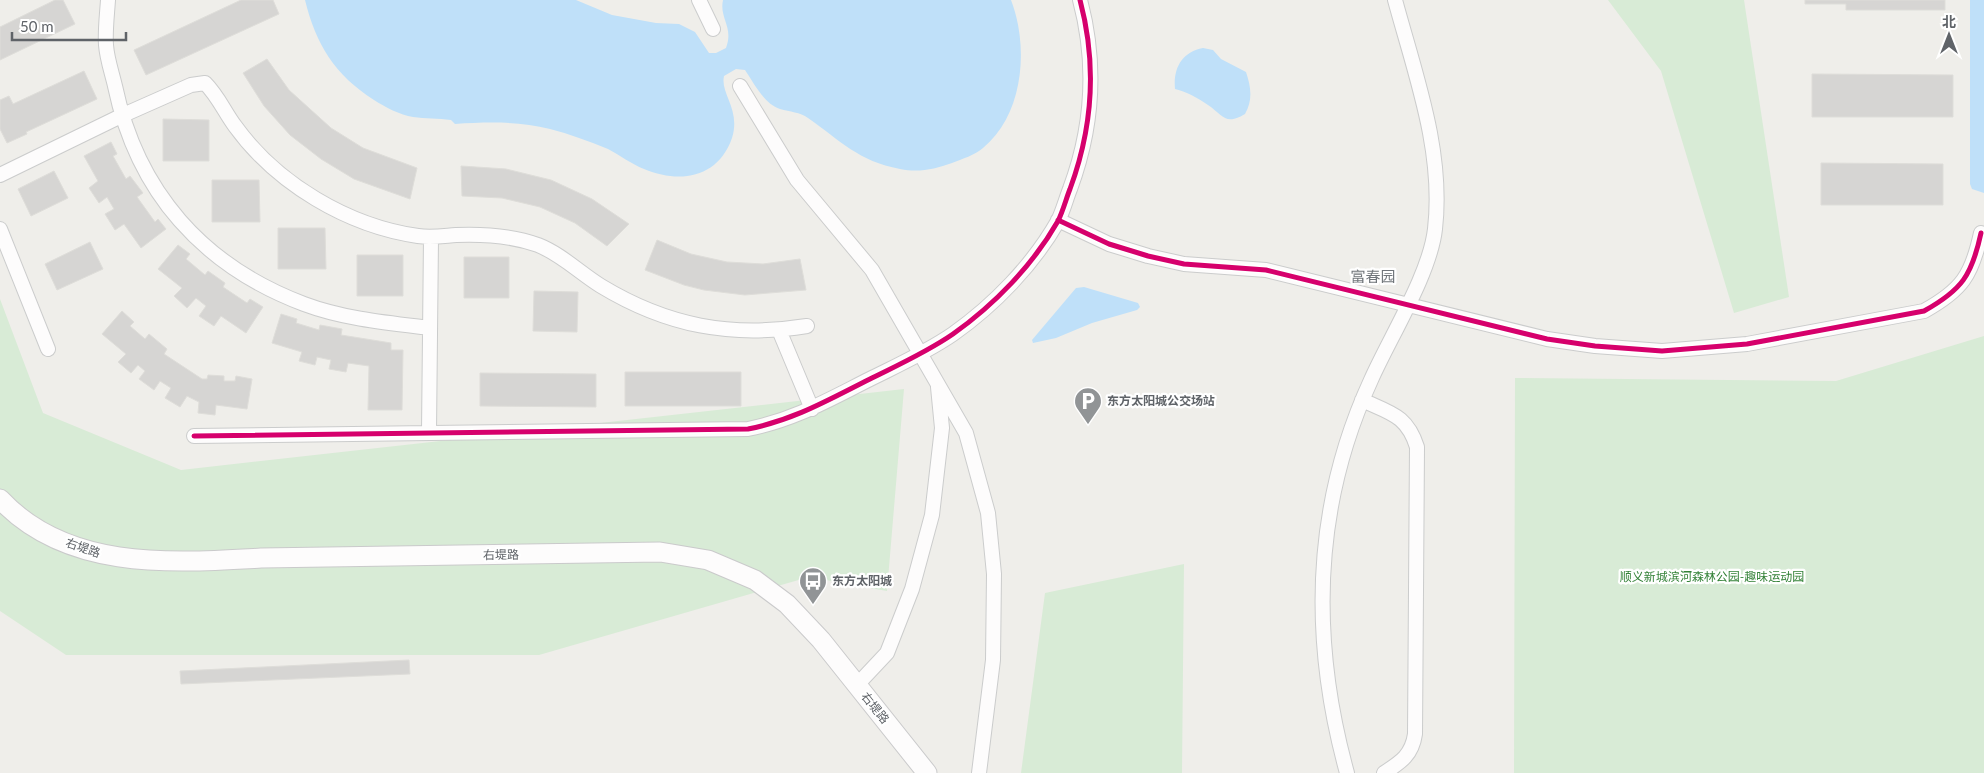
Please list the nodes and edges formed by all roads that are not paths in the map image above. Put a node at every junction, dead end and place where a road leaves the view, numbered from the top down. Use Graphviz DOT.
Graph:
graph roads {
  1 [pos="108,0"];
  2 [pos="699,0"];
  3 [pos="1080,0"];
  4 [pos="1395,0"];
  5 [pos="713,29"];
  6 [pos="740,86"];
  7 [pos="121,116"];
  8 [pos="0,175"];
  9 [pos="1058,220"];
  10 [pos="0,230"];
  11 [pos="1981,233"];
  12 [pos="431,238"];
  13 [pos="1408,304"];
  14 [pos="807,326"];
  15 [pos="430,328"];
  16 [pos="779,330"];
  17 [pos="48,349"];
  18 [pos="921,353"];
  19 [pos="938,381"];
  20 [pos="1362,400"];
  21 [pos="812,409"];
  22 [pos="429,432"];
  23 [pos="194,436"];
  24 [pos="0,499"];
  25 [pos="856,686"];
  26 [pos="927,773"];
  27 [pos="979,773"];
  28 [pos="1347,773"];
  29 [pos="1384,773"];
  1 -- 7 [label="street"];
  2 -- 5 [label="street"];
  3 -- 9 [label="street"];
  4 -- 13 [label="street"];
  6 -- 18 [label="street"];
  7 -- 8 [label="street"];
  7 -- 12 [label="street"];
  7 -- 15 [label="street"];
  9 -- 13 [label="street"];
  9 -- 18 [label="street"];
  10 -- 17 [label="street"];
  11 -- 13 [label="street"];
  12 -- 15 [label="street"];
  12 -- 16 [label="street"];
  13 -- 20 [label="street"];
  14 -- 16 [label="street"];
  15 -- 22 [label="street"];
  16 -- 21 [label="street"];
  18 -- 19 [label="street"];
  18 -- 21 [label="street"];
  19 -- 25 [label="street"];
  19 -- 27 [label="street"];
  20 -- 28 [label="street"];
  20 -- 29 [label="street"];
  21 -- 22 [label="street"];
  22 -- 23 [label="street"];
  24 -- 25 [label="main road, 右堤路"];
  25 -- 26 [label="main road, 右堤路"];
}
